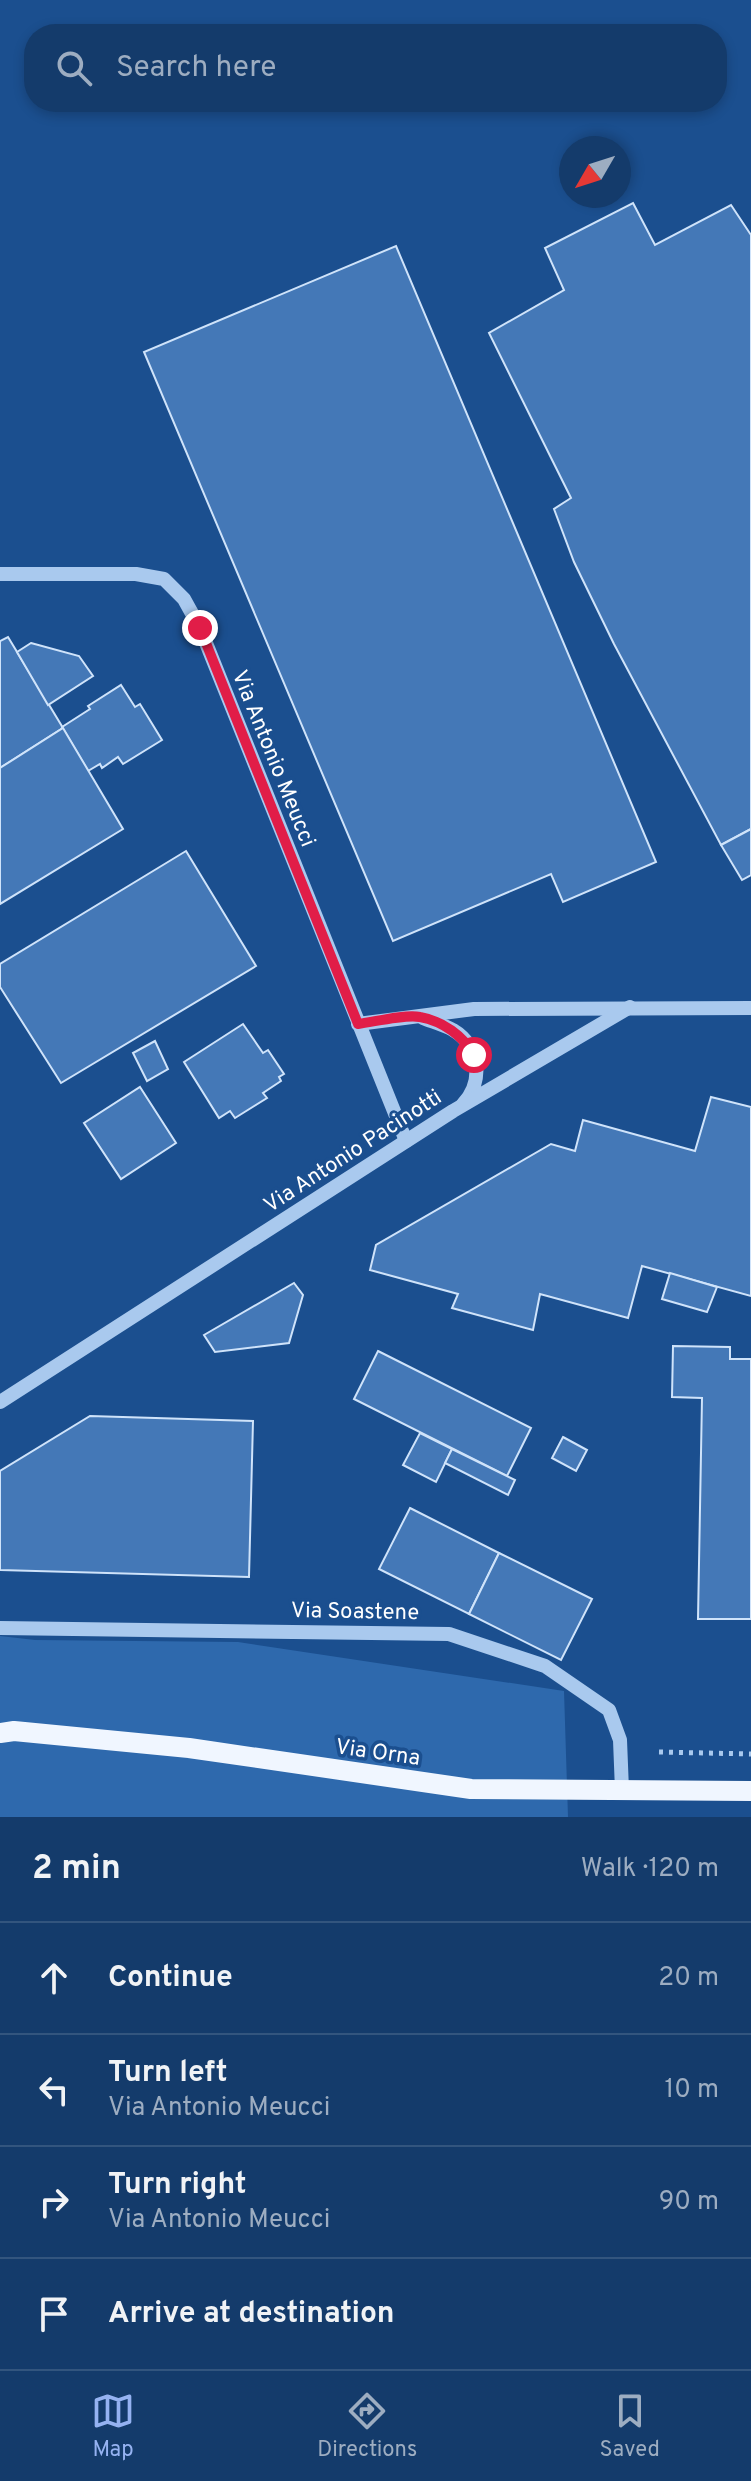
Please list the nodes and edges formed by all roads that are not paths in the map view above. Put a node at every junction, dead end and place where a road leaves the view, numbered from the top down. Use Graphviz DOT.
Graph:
graph roads {
  1 [pos="0,574"];
  2 [pos="630,1007"];
  3 [pos="751,1008"];
  4 [pos="419,1016"];
  5 [pos="358,1024"];
  6 [pos="453,1111"];
  7 [pos="406,1141"];
  8 [pos="0,1402"];
  9 [pos="0,1628"];
  10 [pos="0,1733"];
  11 [pos="622,1790"];
  12 [pos="751,1791"];
  1 -- 5 [label="street, Via Antonio Meucci"];
  2 -- 3 [label="street"];
  2 -- 4 [label="street"];
  2 -- 6 [label="street, Via Antonio Pacinotti"];
  4 -- 5 [label="street"];
  4 -- 6 [label="street"];
  5 -- 7 [label="street, Via Antonio Meucci"];
  6 -- 7 [label="street, Via Antonio Pacinotti"];
  7 -- 8 [label="street, Via Antonio Pacinotti"];
  9 -- 11 [label="street, Via Soastene"];
  10 -- 11 [label="main road, Via Orna"];
  11 -- 12 [label="main road, Via Orna"];
}
